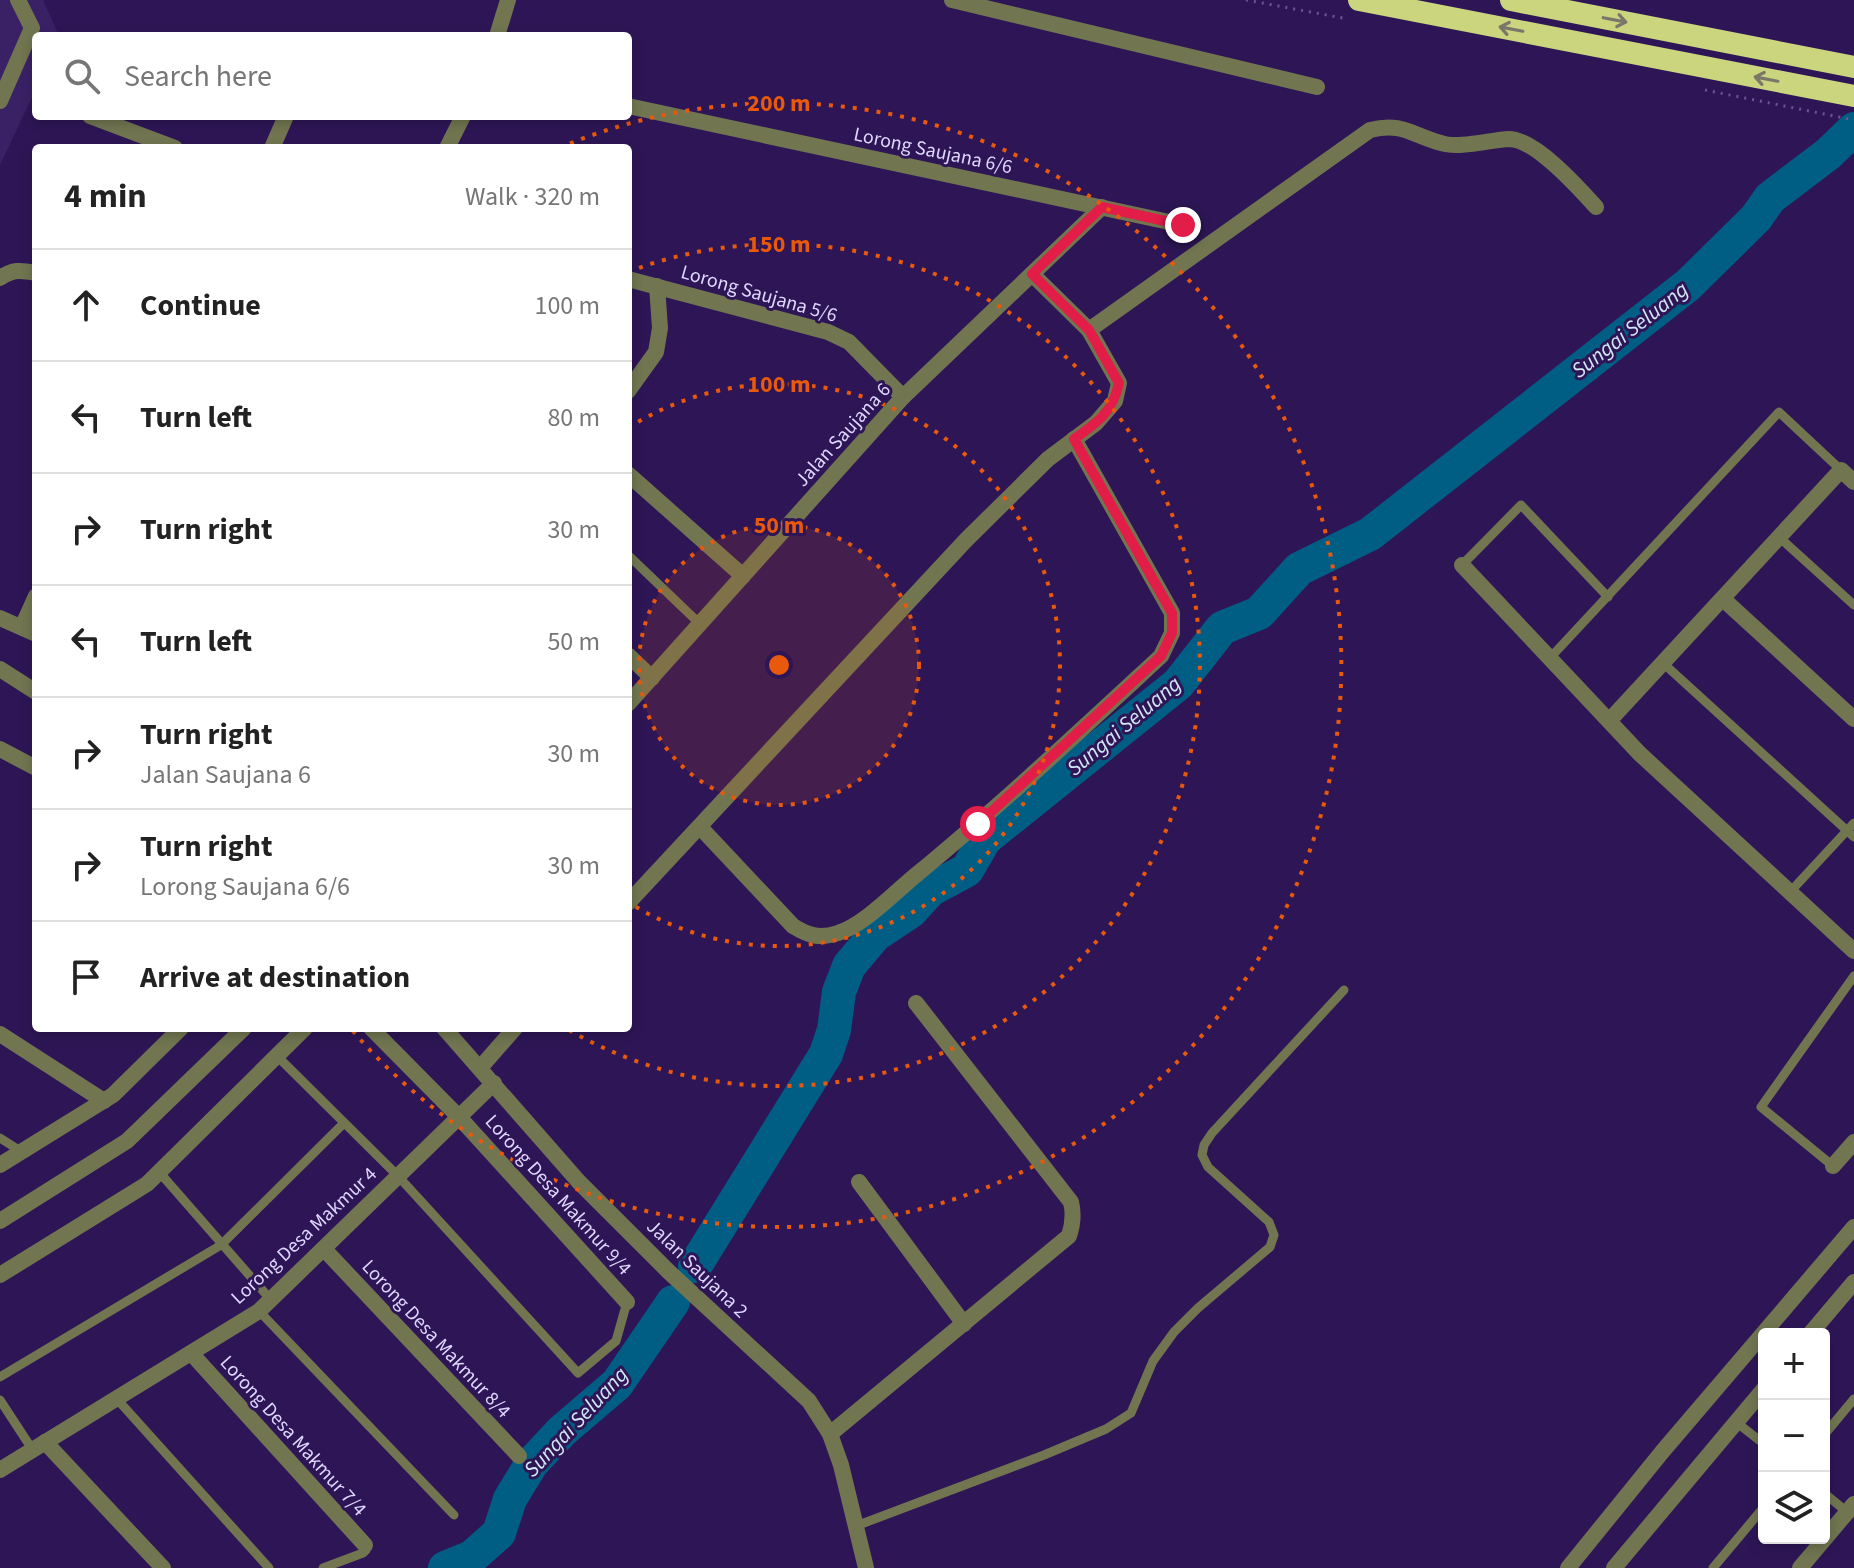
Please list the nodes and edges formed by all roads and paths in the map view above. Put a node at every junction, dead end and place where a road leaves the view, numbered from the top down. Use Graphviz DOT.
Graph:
graph roads {
  1 [pos="18,0"];
  2 [pos="508,0"];
  3 [pos="952,0"];
  4 [pos="1359,0"];
  5 [pos="1511,0"];
  6 [pos="498,32"];
  7 [pos="1854,67"];
  8 [pos="1317,87"];
  9 [pos="1848,95"];
  10 [pos="0,101"];
  11 [pos="632,107"];
  12 [pos="1819,114"];
  13 [pos="101,120"];
  14 [pos="284,120"];
  15 [pos="461,120"];
  16 [pos="1854,120"];
  17 [pos="164,144"];
  18 [pos="274,144"];
  19 [pos="449,144"];
  20 [pos="1102,207"];
  21 [pos="1596,207"];
  22 [pos="1183,225"];
  23 [pos="32,272"];
  24 [pos="1032,274"];
  25 [pos="4,275"];
  26 [pos="632,280"];
  27 [pos="657,286"];
  28 [pos="1089,330"];
  29 [pos="632,385"];
  30 [pos="903,397"];
  31 [pos="1074,439"];
  32 [pos="1848,476"];
  33 [pos="632,478"];
  34 [pos="1779,537"];
  35 [pos="632,559"];
  36 [pos="1462,565"];
  37 [pos="743,576"];
  38 [pos="1608,597"];
  39 [pos="1723,599"];
  40 [pos="1854,605"];
  41 [pos="0,618"];
  42 [pos="700,624"];
  43 [pos="29,631"];
  44 [pos="1550,658"];
  45 [pos="632,659"];
  46 [pos="1663,663"];
  47 [pos="1,671"];
  48 [pos="652,678"];
  49 [pos="32,690"];
  50 [pos="632,700"];
  51 [pos="1854,719"];
  52 [pos="1609,721"];
  53 [pos="0,749"];
  54 [pos="32,766"];
  55 [pos="700,827"];
  56 [pos="1852,831"];
  57 [pos="1790,892"];
  58 [pos="632,899"];
  59 [pos="1854,951"];
  60 [pos="1854,976"];
  61 [pos="1344,990"];
  62 [pos="916,1003"];
  63 [pos="177,1032"];
  64 [pos="240,1032"];
  65 [pos="301,1032"];
  66 [pos="375,1032"];
  67 [pos="448,1032"];
  68 [pos="512,1032"];
  69 [pos="0,1034"];
  70 [pos="277,1056"];
  71 [pos="480,1068"];
  72 [pos="494,1083"];
  73 [pos="104,1101"];
  74 [pos="459,1117"];
  75 [pos="344,1123"];
  76 [pos="0,1138"];
  77 [pos="1854,1142"];
  78 [pos="22,1152"];
  79 [pos="0,1165"];
  80 [pos="1833,1166"];
  81 [pos="160,1173"];
  82 [pos="398,1176"];
  83 [pos="859,1182"];
  84 [pos="0,1221"];
  85 [pos="1854,1227"];
  86 [pos="221,1245"];
  87 [pos="324,1249"];
  88 [pos="0,1275"];
  89 [pos="1854,1282"];
  90 [pos="627,1302"];
  91 [pos="265,1306"];
  92 [pos="964,1324"];
  93 [pos="1815,1328"];
  94 [pos="191,1353"];
  95 [pos="0,1377"];
  96 [pos="1758,1396"];
  97 [pos="116,1398"];
  98 [pos="1854,1399"];
  99 [pos="0,1400"];
  100 [pos="1736,1422"];
  101 [pos="1830,1428"];
  102 [pos="830,1434"];
  103 [pos="1758,1439"];
  104 [pos="38,1446"];
  105 [pos="519,1456"];
  106 [pos="0,1470"];
  107 [pos="1830,1496"];
  108 [pos="1851,1508"];
  109 [pos="1758,1514"];
  110 [pos="454,1515"];
  111 [pos="856,1526"];
  112 [pos="365,1545"];
  113 [pos="163,1568"];
  114 [pos="269,1568"];
  115 [pos="323,1568"];
  116 [pos="866,1568"];
  117 [pos="1568,1568"];
  118 [pos="1614,1568"];
  119 [pos="1713,1568"];
  120 [pos="1800,1568"];
  1 -- 10 [label="street"];
  2 -- 6 [label="street"];
  3 -- 8 [label="street"];
  9 -- 4 [label="highway, one-way"];
  5 -- 7 [label="highway, one-way"];
  11 -- 20 [label="street, Lorong Saujana 6/6"];
  12 -- 16 [label="path"];
  13 -- 17 [label="street"];
  14 -- 18 [label="street"];
  15 -- 19 [label="street"];
  20 -- 22 [label="street, Lorong Saujana 6/6"];
  20 -- 24 [label="street, Jalan Saujana 6"];
  21 -- 28 [label="street"];
  23 -- 25 [label="street"];
  24 -- 28 [label="street"];
  24 -- 30 [label="street, Jalan Saujana 6"];
  26 -- 27 [label="street, Lorong Saujana 5/6"];
  27 -- 29 [label="street"];
  27 -- 30 [label="street, Lorong Saujana 5/6"];
  28 -- 31 [label="street"];
  30 -- 37 [label="street, Jalan Saujana 6"];
  31 -- 55 [label="street"];
  31 -- 55 [label="street"];
  32 -- 34 [label="street"];
  32 -- 38 [label="lane"];
  33 -- 37 [label="street"];
  34 -- 39 [label="street"];
  34 -- 40 [label="lane"];
  35 -- 42 [label="lane"];
  36 -- 38 [label="lane"];
  36 -- 44 [label="street"];
  37 -- 42 [label="street, Jalan Saujana 6"];
  38 -- 44 [label="lane"];
  39 -- 46 [label="street"];
  39 -- 51 [label="street"];
  41 -- 43 [label="street"];
  42 -- 48 [label="street, Jalan Saujana 6"];
  44 -- 52 [label="street"];
  45 -- 48 [label="street"];
  46 -- 52 [label="street"];
  46 -- 56 [label="lane"];
  47 -- 49 [label="street"];
  48 -- 50 [label="street, Jalan Saujana 6"];
  52 -- 57 [label="street"];
  53 -- 54 [label="street"];
  55 -- 58 [label="street"];
  56 -- 57 [label="lane"];
  57 -- 59 [label="street"];
  60 -- 80 [label="lane"];
  61 -- 111 [label="lane"];
  62 -- 92 [label="street"];
  63 -- 73 [label="street"];
  64 -- 84 [label="street"];
  65 -- 70 [label="street"];
  66 -- 74 [label="street, Lorong Desa Makmur 9/4"];
  67 -- 71 [label="street, Jalan Saujana 2"];
  68 -- 71 [label="street"];
  69 -- 73 [label="street"];
  70 -- 75 [label="lane"];
  70 -- 81 [label="street"];
  71 -- 72 [label="street, Jalan Saujana 2"];
  72 -- 74 [label="street, Lorong Desa Makmur 4"];
  72 -- 102 [label="street, Jalan Saujana 2"];
  73 -- 78 [label="street"];
  74 -- 82 [label="street, Lorong Desa Makmur 4"];
  74 -- 90 [label="street, Lorong Desa Makmur 9/4"];
  75 -- 82 [label="lane"];
  75 -- 86 [label="lane"];
  76 -- 78 [label="lane"];
  77 -- 80 [label="street"];
  78 -- 79 [label="street"];
  81 -- 86 [label="lane"];
  81 -- 88 [label="street"];
  82 -- 87 [label="street, Lorong Desa Makmur 4"];
  82 -- 90 [label="lane"];
  83 -- 92 [label="street"];
  85 -- 117 [label="street"];
  86 -- 91 [label="lane"];
  86 -- 95 [label="lane"];
  87 -- 91 [label="street, Lorong Desa Makmur 4"];
  87 -- 105 [label="street, Lorong Desa Makmur 8/4"];
  89 -- 93 [label="street"];
  91 -- 94 [label="street, Lorong Desa Makmur 4"];
  91 -- 110 [label="lane"];
  92 -- 102 [label="street"];
  94 -- 97 [label="street, Lorong Desa Makmur 4"];
  94 -- 112 [label="street, Lorong Desa Makmur 7/4"];
  96 -- 100 [label="street"];
  97 -- 104 [label="street, Lorong Desa Makmur 4"];
  97 -- 114 [label="lane"];
  98 -- 101 [label="lane"];
  99 -- 104 [label="lane"];
  100 -- 103 [label="lane"];
  100 -- 118 [label="street"];
  102 -- 111 [label="street, Jalan Saujana 2"];
  104 -- 106 [label="street, Lorong Desa Makmur 4"];
  104 -- 113 [label="street"];
  107 -- 108 [label="lane"];
  108 -- 120 [label="street"];
  109 -- 119 [label="lane"];
  111 -- 116 [label="street, Jalan Saujana 2"];
  112 -- 115 [label="lane"];
}
